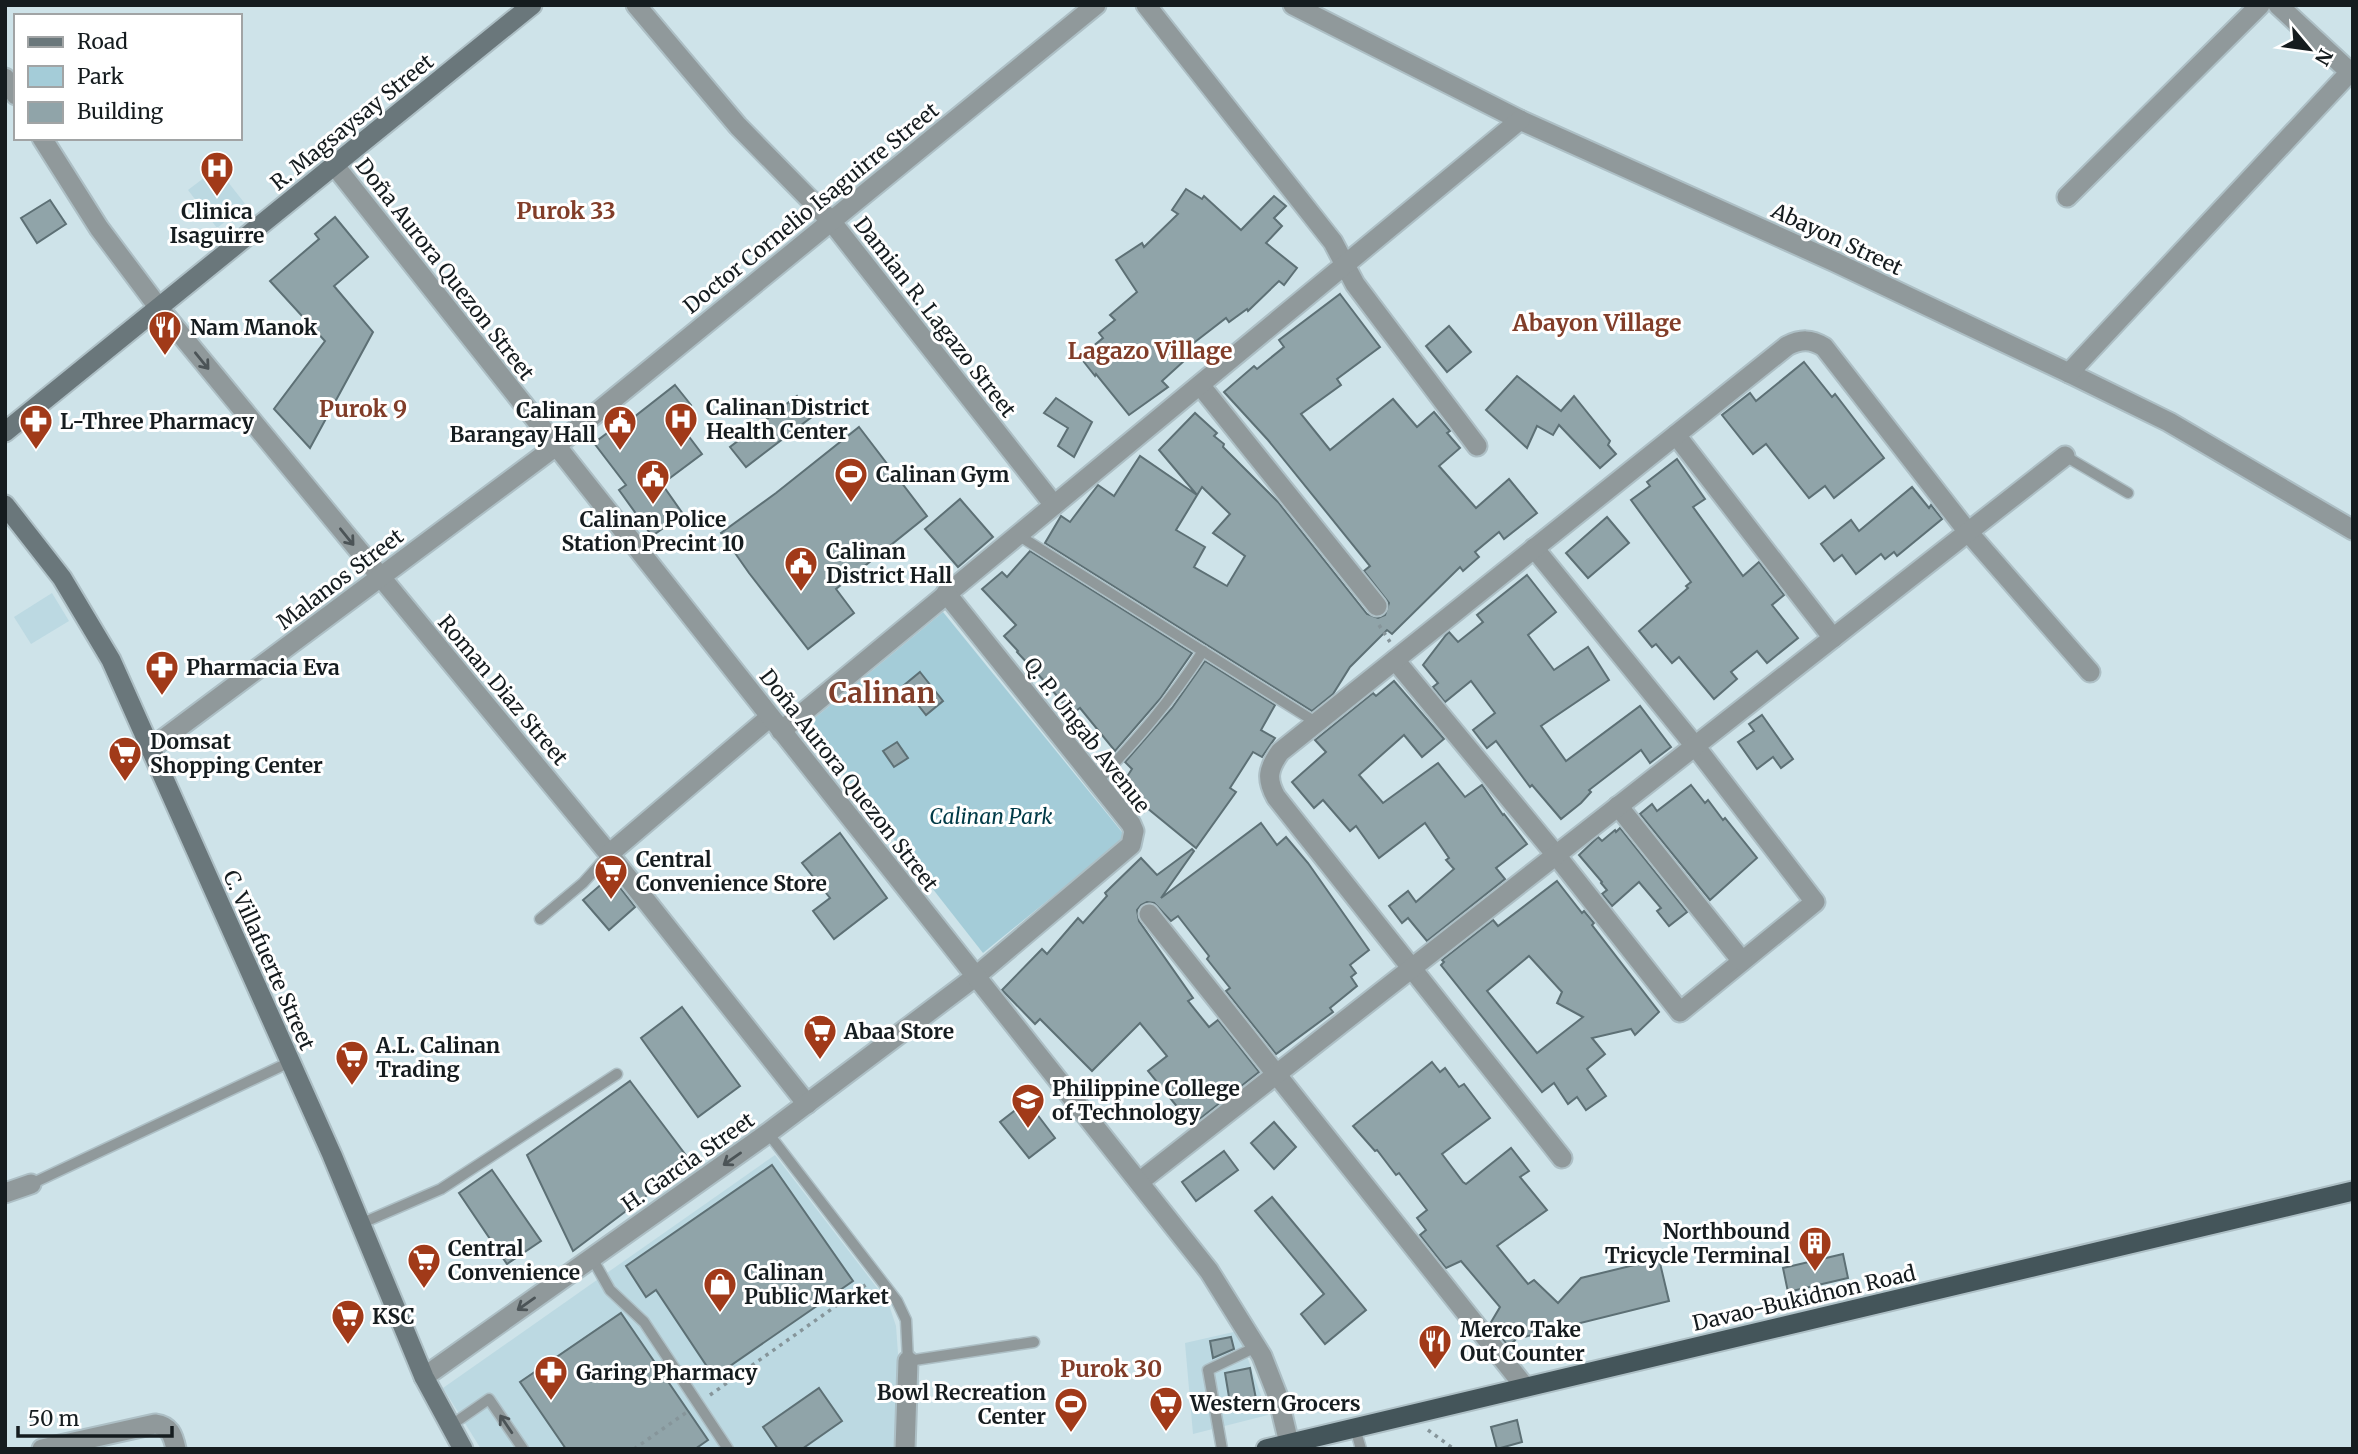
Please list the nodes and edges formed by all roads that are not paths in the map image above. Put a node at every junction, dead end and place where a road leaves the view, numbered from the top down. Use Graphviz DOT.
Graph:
graph roads {
  1 [pos="532,5"];
  2 [pos="636,5"];
  3 [pos="1096,5"];
  4 [pos="1146,5"];
  5 [pos="1293,5"];
  6 [pos="2260,5"];
  7 [pos="2278,5"];
  8 [pos="1520,120"];
  9 [pos="43,140"];
  10 [pos="335,166"];
  11 [pos="2067,197"];
  12 [pos="831,221"];
  13 [pos="1345,265"];
  14 [pos="159,308"];
  15 [pos="2069,373"];
  16 [pos="1199,385"];
  17 [pos="5,432"];
  18 [pos="1676,435"];
  19 [pos="556,446"];
  20 [pos="1477,446"];
  21 [pos="2065,456"];
  22 [pos="2128,492"];
  23 [pos="5,505"];
  24 [pos="1054,505"];
  25 [pos="2353,530"];
  26 [pos="1968,532"];
  27 [pos="1017,535"];
  28 [pos="1534,548"];
  29 [pos="380,578"];
  30 [pos="946,593"];
  31 [pos="1377,606"];
  32 [pos="1833,638"];
  33 [pos="1203,651"];
  34 [pos="1395,660"];
  35 [pos="2090,672"];
  36 [pos="1317,723"];
  37 [pos="775,724"];
  38 [pos="1695,746"];
  39 [pos="150,749"];
  40 [pos="1097,782"];
  41 [pos="1618,806"];
  42 [pos="609,855"];
  43 [pos="1556,855"];
  44 [pos="1149,914"];
  45 [pos="540,919"];
  46 [pos="1742,961"];
  47 [pos="1412,969"];
  48 [pos="975,977"];
  49 [pos="290,1062"];
  50 [pos="617,1074"];
  51 [pos="1276,1075"];
  52 [pos="807,1104"];
  53 [pos="768,1133"];
  54 [pos="1562,1158"];
  55 [pos="1139,1182"];
  56 [pos="31,1184"];
  57 [pos="2353,1191"];
  58 [pos="5,1193"];
  59 [pos="360,1224"];
  60 [pos="592,1258"];
  61 [pos="1034,1342"];
  62 [pos="1256,1348"];
  63 [pos="908,1361"];
  64 [pos="424,1377"];
  65 [pos="1525,1387"];
  66 [pos="450,1426"];
  67 [pos="1355,1428"];
  68 [pos="1289,1443"];
  69 [pos="43,1449"];
  70 [pos="176,1449"];
  71 [pos="463,1449"];
  72 [pos="523,1449"];
  73 [pos="728,1449"];
  74 [pos="905,1449"];
  75 [pos="1222,1449"];
  76 [pos="1266,1449"];
  77 [pos="1362,1449"];
  1 -- 10 [label="main road, R. Magsaysay Street"];
  2 -- 12 [label="street, Damian R. Lagazo Street"];
  3 -- 12 [label="street, Doctor Cornelio Isaguirre Street"];
  4 -- 13 [label="street"];
  5 -- 8 [label="street, Abayon Street"];
  6 -- 11 [label="street"];
  7 -- 15 [label="street"];
  8 -- 13 [label="street"];
  8 -- 15 [label="street, Abayon Street"];
  9 -- 14 [label="street, Roman Diaz Street"];
  10 -- 14 [label="main road, R. Magsaysay Street"];
  10 -- 19 [label="street, Doña Aurora Quezon Street"];
  12 -- 19 [label="street, Doctor Cornelio Isaguirre Street"];
  12 -- 24 [label="street, Damian R. Lagazo Street"];
  13 -- 16 [label="street"];
  13 -- 20 [label="street"];
  14 -- 17 [label="main road, R. Magsaysay Street"];
  14 -- 29 [label="street, Roman Diaz Street, one-way"];
  15 -- 25 [label="street, Abayon Street"];
  16 -- 24 [label="street"];
  16 -- 31 [label="street"];
  18 -- 26 [label="street"];
  18 -- 28 [label="street"];
  18 -- 32 [label="street"];
  19 -- 29 [label="street, Malanos Street"];
  19 -- 37 [label="street, Doña Aurora Quezon Street"];
  21 -- 22 [label="lane"];
  21 -- 26 [label="street"];
  23 -- 39 [label="main road, C. Villafuerte Street"];
  24 -- 27 [label="street"];
  26 -- 32 [label="street"];
  26 -- 35 [label="street"];
  27 -- 30 [label="street"];
  27 -- 33 [label="lane"];
  28 -- 34 [label="street"];
  28 -- 38 [label="street"];
  29 -- 39 [label="street, Malanos Street"];
  29 -- 42 [label="street, Roman Diaz Street"];
  30 -- 37 [label="street"];
  30 -- 40 [label="street, Q. P. Ungab Avenue"];
  32 -- 38 [label="street"];
  33 -- 36 [label="lane"];
  33 -- 40 [label="lane"];
  34 -- 36 [label="street"];
  34 -- 43 [label="street"];
  36 -- 47 [label="street"];
  37 -- 42 [label="street"];
  37 -- 48 [label="street, Doña Aurora Quezon Street"];
  38 -- 41 [label="street"];
  38 -- 46 [label="street"];
  39 -- 49 [label="main road, C. Villafuerte Street"];
  40 -- 48 [label="street, Q. P. Ungab Avenue"];
  41 -- 43 [label="street"];
  41 -- 46 [label="street"];
  42 -- 45 [label="lane"];
  42 -- 52 [label="street, Roman Diaz Street"];
  43 -- 46 [label="street"];
  43 -- 47 [label="street"];
  44 -- 51 [label="street"];
  47 -- 51 [label="street"];
  47 -- 54 [label="street"];
  48 -- 52 [label="street, H. Garcia Street"];
  48 -- 55 [label="street, Doña Aurora Quezon Street"];
  49 -- 56 [label="lane"];
  49 -- 59 [label="main road, C. Villafuerte Street"];
  50 -- 59 [label="lane"];
  51 -- 55 [label="street"];
  51 -- 65 [label="street"];
  52 -- 53 [label="street, H. Garcia Street"];
  53 -- 60 [label="street, H. Garcia Street, one-way"];
  53 -- 63 [label="lane"];
  55 -- 62 [label="street, Doña Aurora Quezon Street"];
  56 -- 58 [label="street"];
  57 -- 65 [label="highway, Davao-Bukidnon Road"];
  59 -- 64 [label="main road, C. Villafuerte Street"];
  60 -- 64 [label="street, H. Garcia Street, one-way"];
  60 -- 73 [label="lane"];
  61 -- 63 [label="lane"];
  62 -- 68 [label="street, Doña Aurora Quezon Street"];
  62 -- 75 [label="lane"];
  63 -- 74 [label="street"];
  64 -- 66 [label="main road, C. Villafuerte Street"];
  65 -- 67 [label="highway, Davao-Bukidnon Road"];
  66 -- 71 [label="main road, C. Villafuerte Street"];
  72 -- 66 [label="lane, one-way"];
  67 -- 68 [label="highway, Davao-Bukidnon Road"];
  67 -- 77 [label="lane"];
  68 -- 76 [label="highway, Davao-Bukidnon Road"];
  69 -- 70 [label="street"];
}
